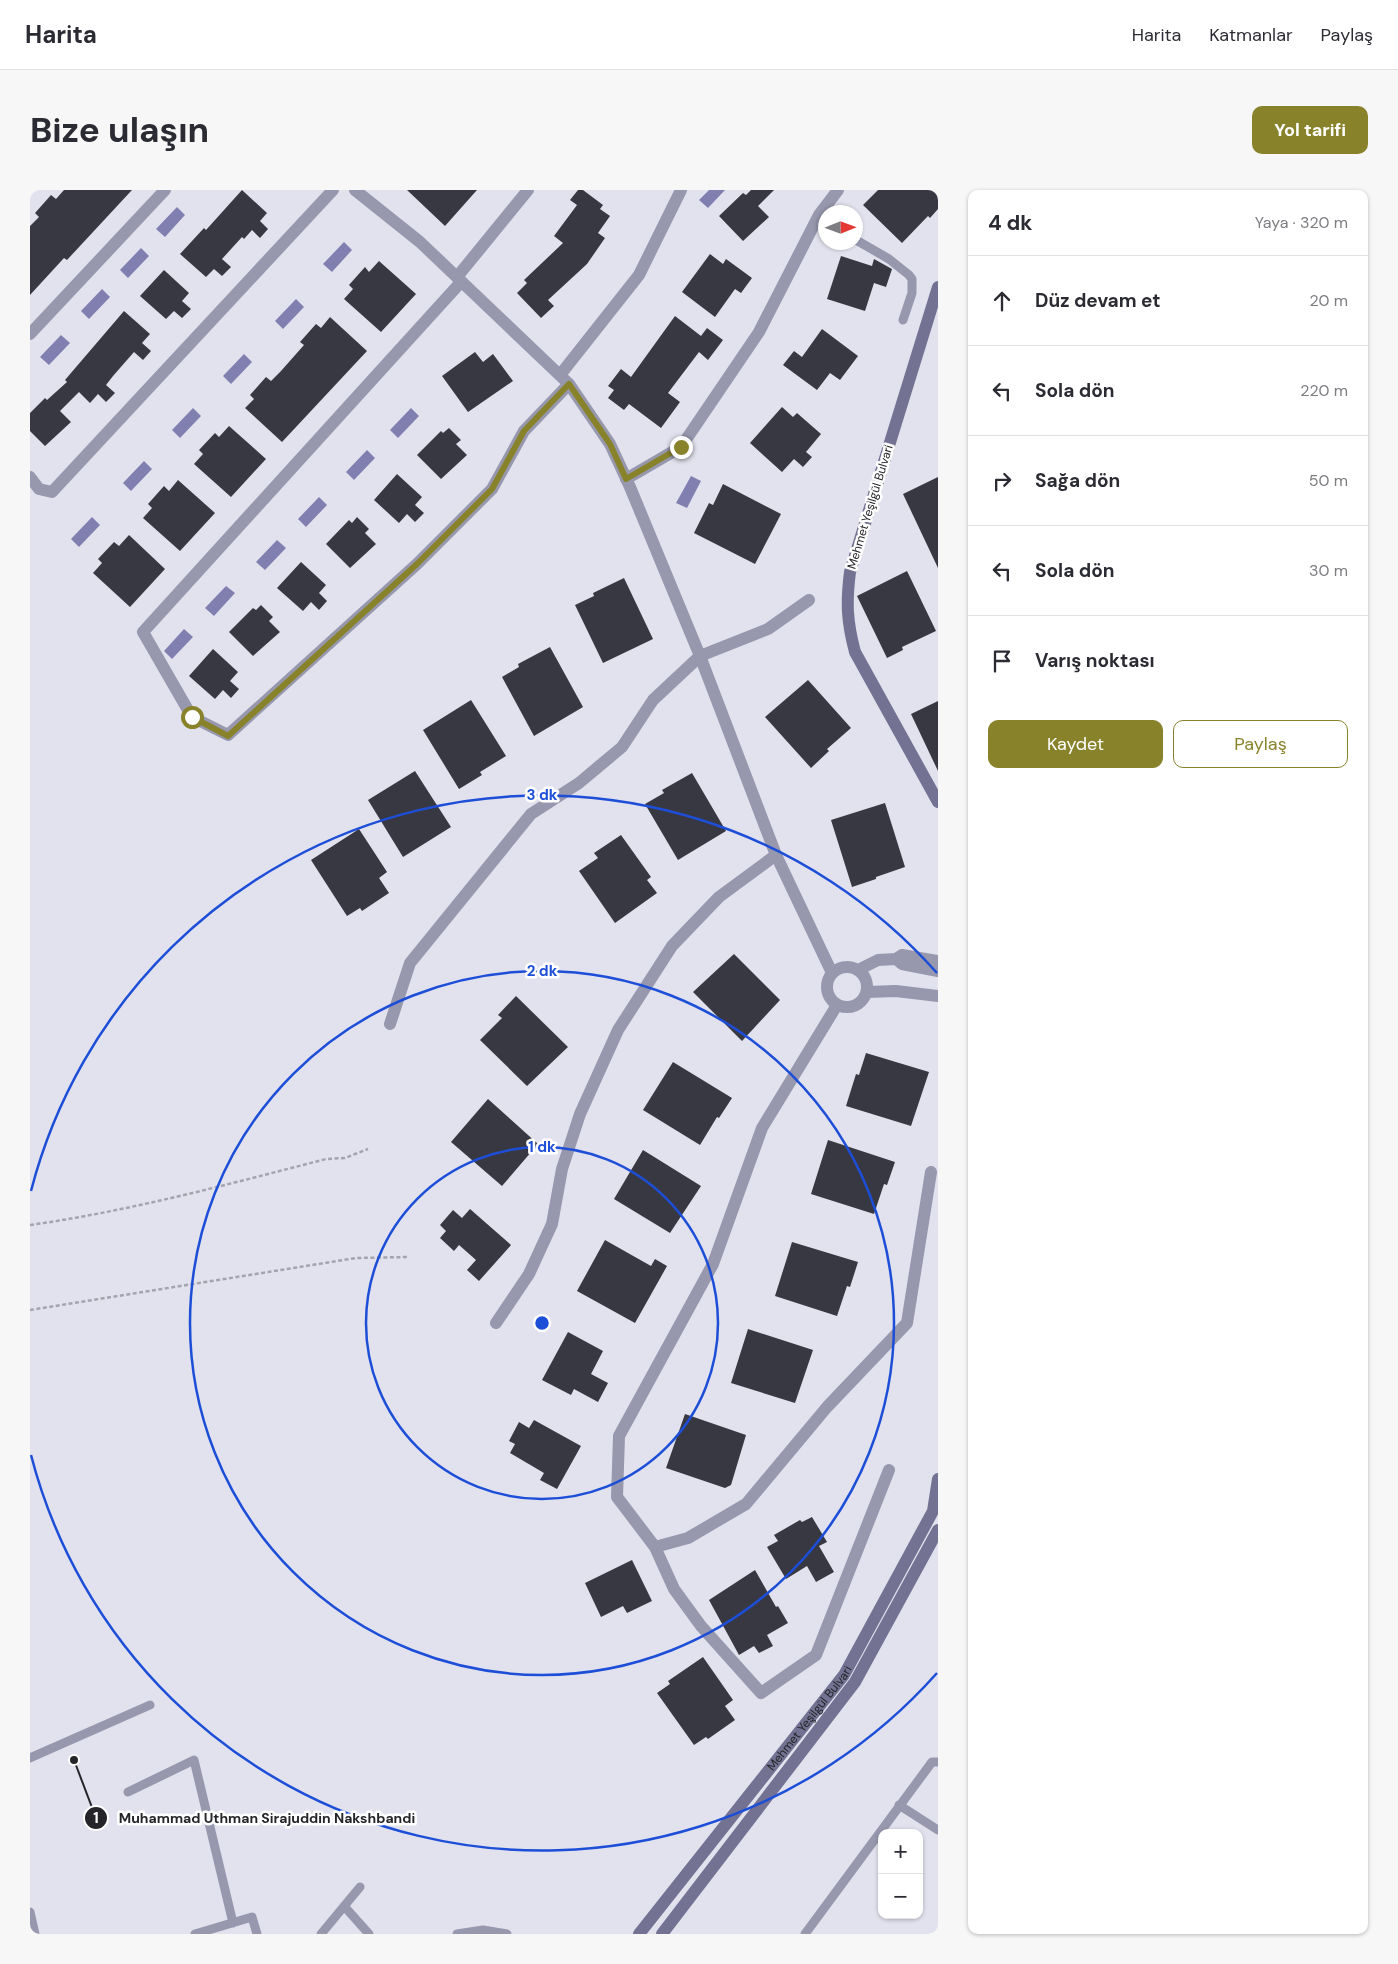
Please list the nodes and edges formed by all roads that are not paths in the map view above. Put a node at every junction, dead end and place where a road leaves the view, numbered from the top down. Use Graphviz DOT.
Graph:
graph roads {
  1 [pos="165,190"];
  2 [pos="333,190"];
  3 [pos="355,190"];
  4 [pos="528,190"];
  5 [pos="681,190"];
  6 [pos="838,190"];
  7 [pos="830,205"];
  8 [pos="818,229"];
  9 [pos="863,244"];
  10 [pos="459,280"];
  11 [pos="938,287"];
  12 [pos="903,320"];
  13 [pos="30,334"];
  14 [pos="564,380"];
  15 [pos="30,477"];
  16 [pos="626,479"];
  17 [pos="809,600"];
  18 [pos="700,656"];
  19 [pos="938,802"];
  20 [pos="776,855"];
  21 [pos="896,959"];
  22 [pos="938,961"];
  23 [pos="858,970"];
  24 [pos="938,971"];
  25 [pos="832,973"];
  26 [pos="867,992"];
  27 [pos="938,996"];
  28 [pos="837,1005"];
  29 [pos="390,1024"];
  30 [pos="931,1172"];
  31 [pos="496,1323"];
  32 [pos="889,1470"];
  33 [pos="938,1479"];
  34 [pos="938,1530"];
  35 [pos="655,1547"];
  36 [pos="150,1705"];
  37 [pos="30,1758"];
  38 [pos="938,1762"];
  39 [pos="128,1792"];
  40 [pos="899,1805"];
  41 [pos="938,1830"];
  42 [pos="360,1888"];
  43 [pos="344,1906"];
  44 [pos="30,1912"];
  45 [pos="233,1923"];
  46 [pos="35,1934"];
  47 [pos="195,1934"];
  48 [pos="257,1934"];
  49 [pos="321,1934"];
  50 [pos="369,1934"];
  51 [pos="457,1934"];
  52 [pos="507,1934"];
  53 [pos="639,1934"];
  54 [pos="662,1934"];
  55 [pos="805,1934"];
  1 -- 13 [label="street"];
  2 -- 15 [label="street"];
  3 -- 10 [label="street"];
  4 -- 10 [label="street"];
  5 -- 14 [label="street"];
  6 -- 7 [label="street"];
  8 -- 16 [label="street"];
  9 -- 12 [label="lane"];
  10 -- 14 [label="street"];
  10 -- 14 [label="street"];
  11 -- 19 [label="main road, Mehmet Yeşilgül Bulvari"];
  14 -- 16 [label="street"];
  16 -- 18 [label="street"];
  17 -- 18 [label="street"];
  18 -- 20 [label="street"];
  18 -- 29 [label="street"];
  20 -- 25 [label="street"];
  20 -- 31 [label="street"];
  21 -- 22 [label="street"];
  21 -- 23 [label="street"];
  21 -- 24 [label="street"];
  23 -- 25 [label="street"];
  23 -- 26 [label="street"];
  25 -- 28 [label="street"];
  26 -- 27 [label="street"];
  26 -- 28 [label="street"];
  28 -- 35 [label="street"];
  30 -- 35 [label="street"];
  32 -- 35 [label="street"];
  33 -- 53 [label="main road, Mehmet Yeşilgül Bulvari"];
  34 -- 54 [label="main road, Mehmet Yeşilgül Bulvari"];
  36 -- 37 [label="lane"];
  38 -- 40 [label="lane"];
  39 -- 45 [label="lane"];
  40 -- 41 [label="lane"];
  40 -- 55 [label="lane"];
  42 -- 43 [label="lane"];
  43 -- 49 [label="lane"];
  43 -- 50 [label="lane"];
  44 -- 46 [label="lane"];
  45 -- 47 [label="lane"];
  45 -- 48 [label="lane"];
  51 -- 52 [label="lane"];
}
